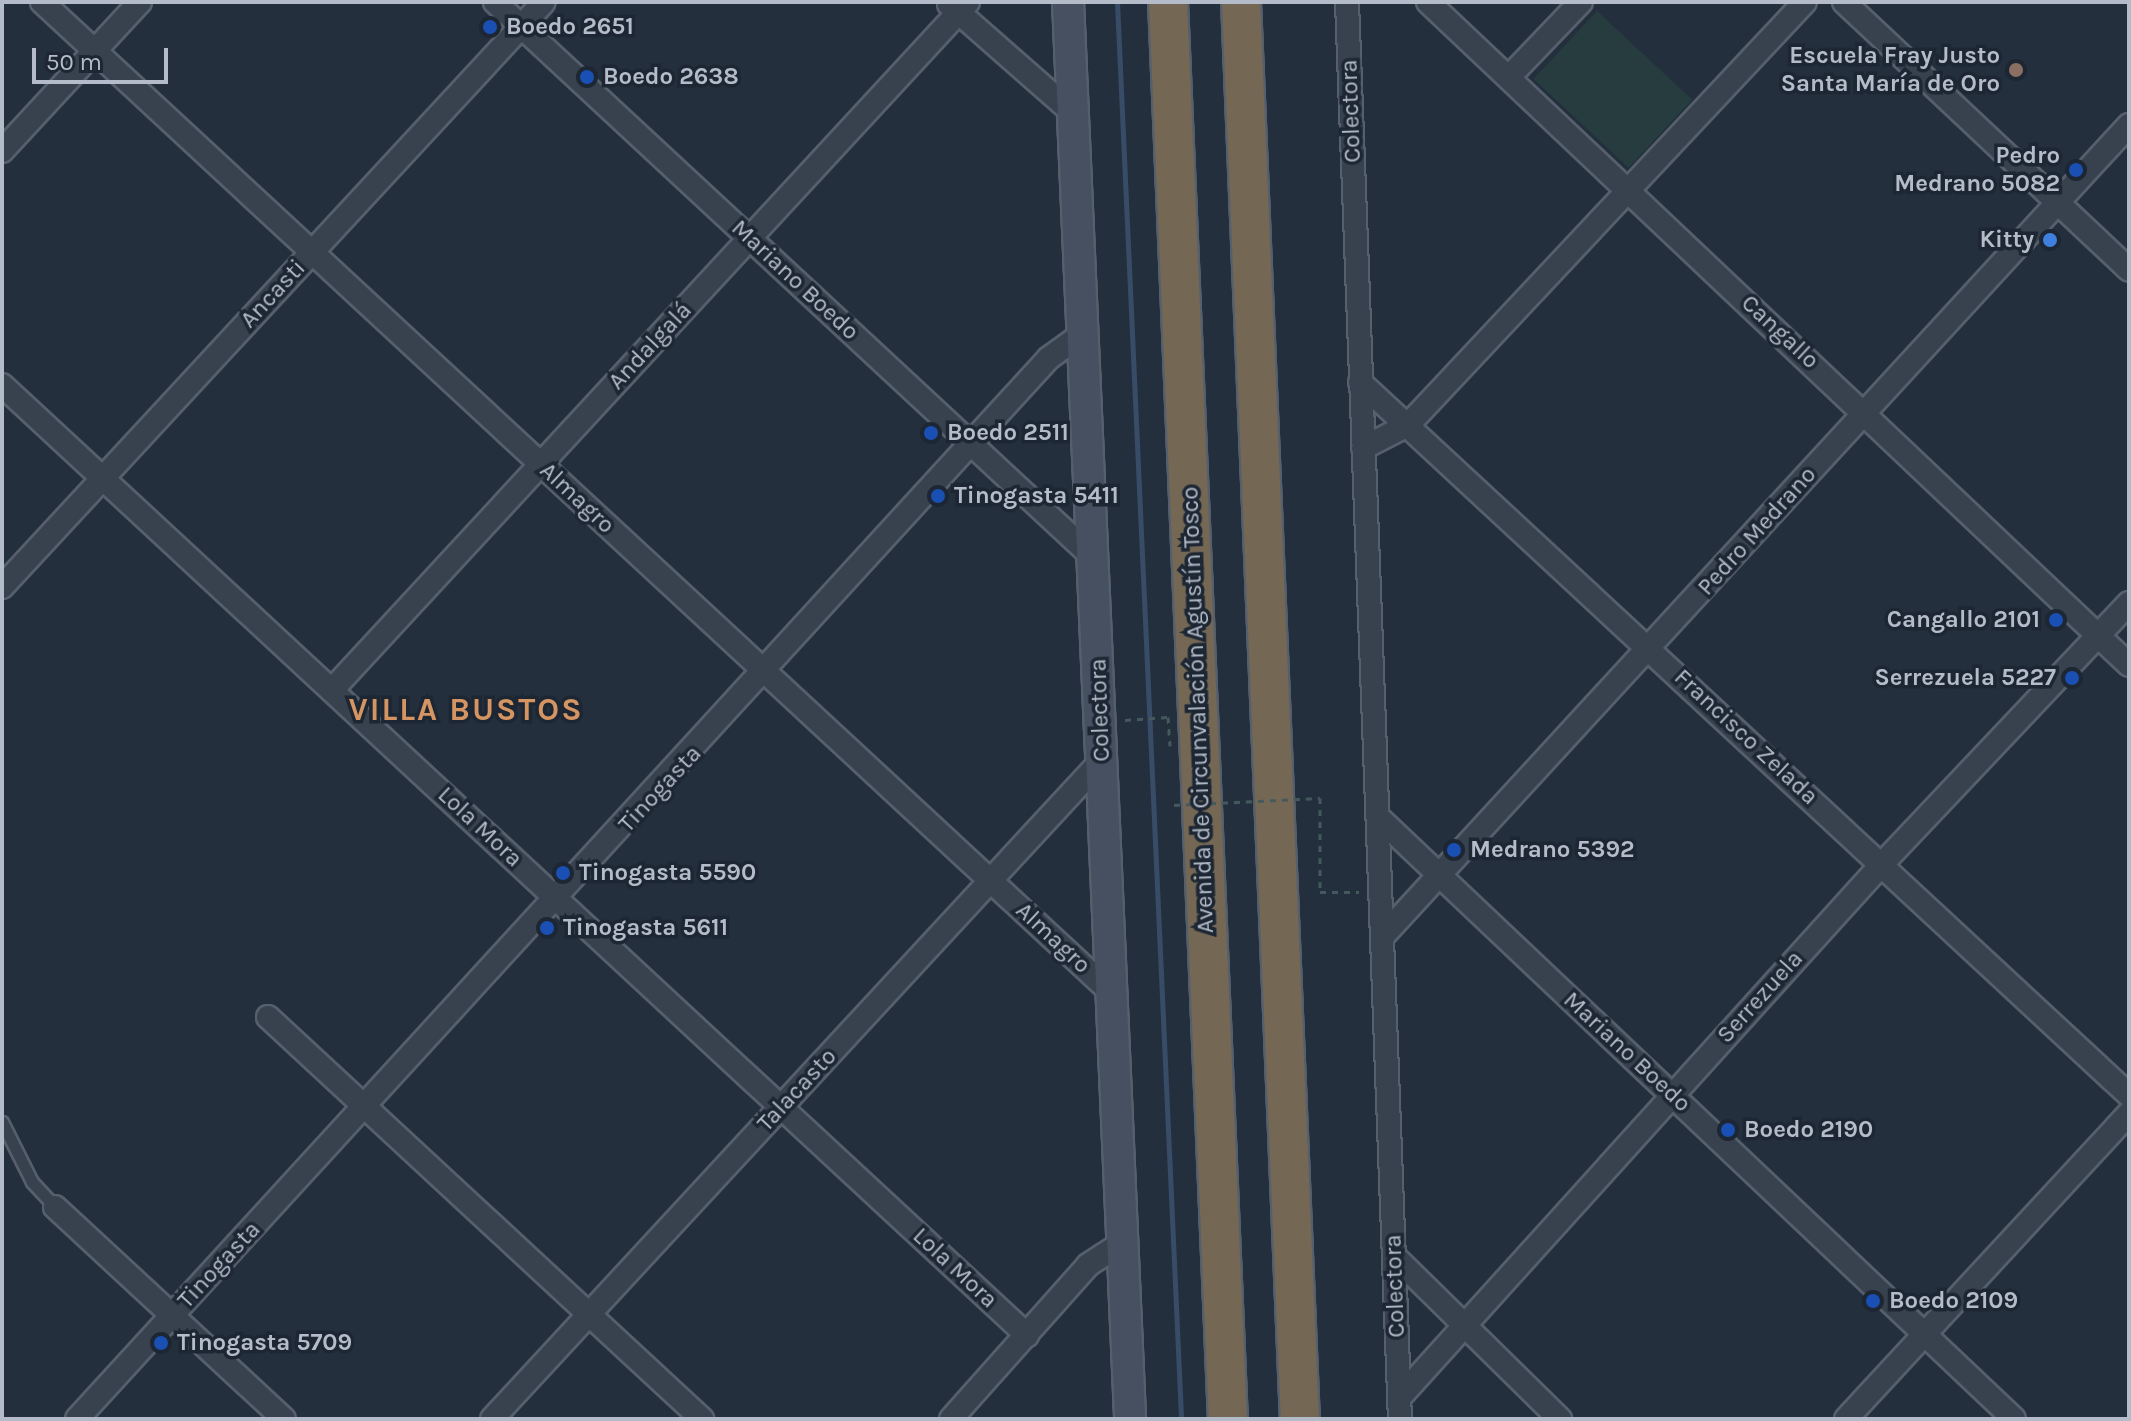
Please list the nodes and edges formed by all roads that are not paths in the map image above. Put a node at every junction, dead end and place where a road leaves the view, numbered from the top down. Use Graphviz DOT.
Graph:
graph roads {
  1 [pos="42,2"];
  2 [pos="140,2"];
  3 [pos="495,2"];
  4 [pos="544,2"];
  5 [pos="1068,2"];
  6 [pos="1168,2"];
  7 [pos="1241,2"];
  8 [pos="1347,2"];
  9 [pos="1428,2"];
  10 [pos="1581,2"];
  11 [pos="1805,2"];
  12 [pos="1844,2"];
  13 [pos="958,5"];
  14 [pos="521,26"];
  15 [pos="95,51"];
  16 [pos="1509,77"];
  17 [pos="1074,114"];
  18 [pos="2129,125"];
  19 [pos="2,151"];
  20 [pos="1627,187"];
  21 [pos="2056,203"];
  22 [pos="750,238"];
  23 [pos="312,252"];
  24 [pos="2129,270"];
  25 [pos="1079,336"];
  26 [pos="1360,382"];
  27 [pos="2,385"];
  28 [pos="1865,412"];
  29 [pos="1408,425"];
  30 [pos="972,446"];
  31 [pos="1363,448"];
  32 [pos="541,464"];
  33 [pos="103,478"];
  34 [pos="1094,558"];
  35 [pos="2,587"];
  36 [pos="2129,603"];
  37 [pos="2098,635"];
  38 [pos="1650,648"];
  39 [pos="2129,665"];
  40 [pos="767,673"];
  41 [pos="332,690"];
  42 [pos="1101,761"];
  43 [pos="1379,818"];
  44 [pos="1883,863"];
  45 [pos="1439,876"];
  46 [pos="991,880"];
  47 [pos="558,899"];
  48 [pos="1383,936"];
  49 [pos="1113,994"];
  50 [pos="268,1017"];
  51 [pos="1672,1094"];
  52 [pos="2129,1095"];
  53 [pos="782,1106"];
  54 [pos="365,1108"];
  55 [pos="2129,1113"];
  56 [pos="2,1122"];
  57 [pos="55,1207"];
  58 [pos="1125,1241"];
  59 [pos="1394,1256"];
  60 [pos="589,1315"];
  61 [pos="172,1316"];
  62 [pos="1463,1324"];
  63 [pos="1027,1335"];
  64 [pos="1925,1335"];
  65 [pos="1399,1408"];
  66 [pos="77,1419"];
  67 [pos="284,1419"];
  68 [pos="492,1419"];
  69 [pos="702,1419"];
  70 [pos="951,1419"];
  71 [pos="1130,1419"];
  72 [pos="1228,1419"];
  73 [pos="1300,1419"];
  74 [pos="1560,1419"];
  75 [pos="1846,1419"];
  76 [pos="2014,1419"];
  1 -- 15 [label="street, Almagro"];
  2 -- 15 [label="street"];
  3 -- 14 [label="street, Mariano Boedo"];
  4 -- 14 [label="street, Ancasti"];
  5 -- 17 [label="street, Colectora"];
  6 -- 72 [label="highway, Avenida de Circunvalación Agustín Tosco"];
  7 -- 73 [label="highway"];
  8 -- 26 [label="street, Colectora"];
  9 -- 16 [label="street, Cangallo"];
  10 -- 16 [label="street"];
  11 -- 20 [label="street"];
  12 -- 21 [label="street"];
  13 -- 17 [label="street"];
  13 -- 22 [label="street, Andalgalá"];
  14 -- 22 [label="street, Mariano Boedo"];
  14 -- 23 [label="street, Ancasti"];
  15 -- 19 [label="street"];
  15 -- 23 [label="street, Almagro"];
  16 -- 20 [label="street, Cangallo"];
  17 -- 25 [label="street, Colectora"];
  18 -- 21 [label="street, Pedro Medrano"];
  20 -- 28 [label="street, Cangallo"];
  20 -- 29 [label="street"];
  21 -- 24 [label="street"];
  21 -- 28 [label="street, Pedro Medrano"];
  22 -- 30 [label="street, Mariano Boedo"];
  22 -- 32 [label="street, Andalgalá"];
  23 -- 32 [label="street, Almagro"];
  23 -- 33 [label="street, Ancasti"];
  25 -- 30 [label="street, Tinogasta"];
  25 -- 34 [label="street, Colectora"];
  26 -- 29 [label="street, Francisco Zelada"];
  26 -- 31 [label="street, Colectora"];
  27 -- 33 [label="street, Lola Mora"];
  28 -- 37 [label="street, Cangallo"];
  28 -- 38 [label="street, Pedro Medrano"];
  29 -- 31 [label="street"];
  29 -- 38 [label="street, Francisco Zelada"];
  30 -- 34 [label="street, Mariano Boedo"];
  30 -- 40 [label="street, Tinogasta"];
  31 -- 43 [label="street, Colectora"];
  32 -- 40 [label="street, Almagro"];
  32 -- 41 [label="street, Andalgalá"];
  33 -- 35 [label="street, Ancasti"];
  33 -- 41 [label="street, Lola Mora"];
  34 -- 42 [label="street, Colectora"];
  36 -- 37 [label="street, Serrezuela"];
  37 -- 39 [label="street, Cangallo"];
  37 -- 44 [label="street, Serrezuela"];
  38 -- 44 [label="street, Francisco Zelada"];
  38 -- 45 [label="street, Pedro Medrano"];
  40 -- 46 [label="street, Almagro"];
  40 -- 47 [label="street, Tinogasta"];
  41 -- 47 [label="street, Lola Mora"];
  42 -- 46 [label="street, Talacasto"];
  42 -- 49 [label="street, Colectora"];
  43 -- 45 [label="street, Mariano Boedo"];
  43 -- 48 [label="street, Colectora"];
  44 -- 51 [label="street, Serrezuela"];
  44 -- 52 [label="street, Francisco Zelada"];
  45 -- 48 [label="street, Pedro Medrano"];
  45 -- 51 [label="street, Mariano Boedo"];
  46 -- 49 [label="street, Almagro"];
  46 -- 53 [label="street, Talacasto"];
  47 -- 53 [label="street, Lola Mora"];
  47 -- 54 [label="street, Tinogasta"];
  48 -- 59 [label="street, Colectora"];
  49 -- 58 [label="street, Colectora"];
  50 -- 54 [label="street"];
  51 -- 62 [label="street, Serrezuela"];
  51 -- 64 [label="street, Mariano Boedo"];
  53 -- 60 [label="street, Talacasto"];
  53 -- 63 [label="street, Lola Mora"];
  54 -- 60 [label="street"];
  54 -- 61 [label="street, Tinogasta"];
  55 -- 64 [label="street"];
  56 -- 57 [label="lane"];
  57 -- 61 [label="street"];
  58 -- 63 [label="street"];
  58 -- 71 [label="street, Colectora"];
  59 -- 62 [label="street"];
  59 -- 65 [label="street, Colectora"];
  60 -- 68 [label="street, Talacasto"];
  60 -- 69 [label="street"];
  61 -- 66 [label="street, Tinogasta"];
  61 -- 67 [label="street"];
  62 -- 65 [label="street, Serrezuela"];
  62 -- 74 [label="street"];
  63 -- 70 [label="street"];
  64 -- 75 [label="street"];
  64 -- 76 [label="street, Mariano Boedo"];
}
